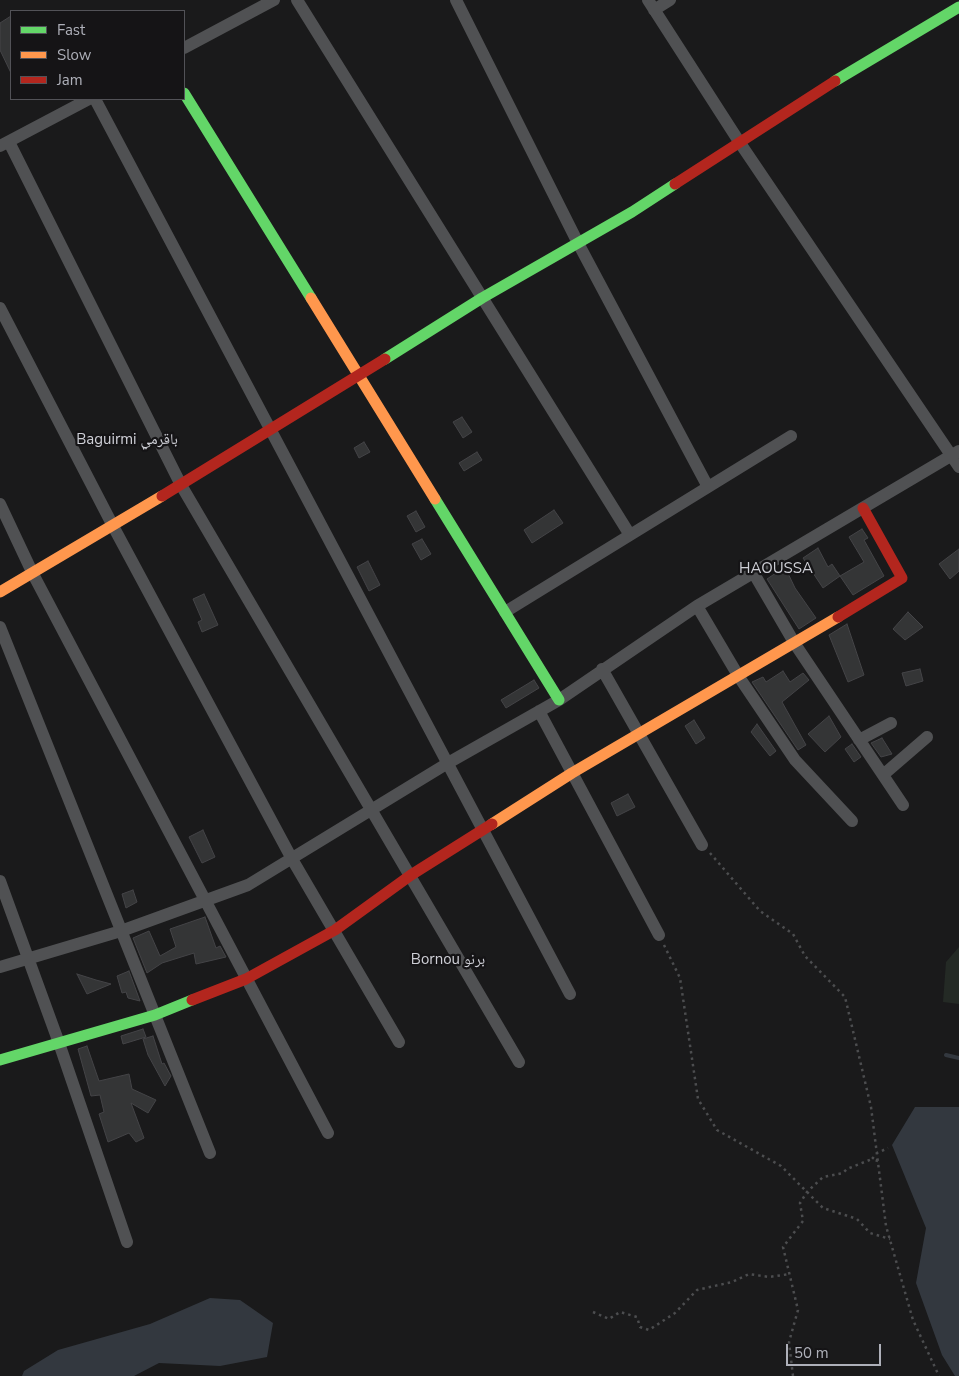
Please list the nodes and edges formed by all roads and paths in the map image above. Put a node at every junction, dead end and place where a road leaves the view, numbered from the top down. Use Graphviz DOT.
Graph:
graph roads {
  1 [pos="274,0"];
  2 [pos="297,0"];
  3 [pos="456,0"];
  4 [pos="670,0"];
  5 [pos="651,5"];
  6 [pos="959,7"];
  7 [pos="185,47"];
  8 [pos="185,95"];
  9 [pos="87,100"];
  10 [pos="96,100"];
  11 [pos="740,142"];
  12 [pos="4,144"];
  13 [pos="578,243"];
  14 [pos="482,298"];
  15 [pos="0,308"];
  16 [pos="359,376"];
  17 [pos="270,431"];
  18 [pos="791,436"];
  19 [pos="955,454"];
  20 [pos="959,467"];
  21 [pos="181,485"];
  22 [pos="708,487"];
  23 [pos="0,504"];
  24 [pos="862,508"];
  25 [pos="113,526"];
  26 [pos="630,535"];
  27 [pos="754,572"];
  28 [pos="33,574"];
  29 [pos="0,592"];
  30 [pos="697,606"];
  31 [pos="505,612"];
  32 [pos="0,627"];
  33 [pos="795,644"];
  34 [pos="602,669"];
  35 [pos="739,677"];
  36 [pos="558,700"];
  37 [pos="539,711"];
  38 [pos="891,723"];
  39 [pos="639,734"];
  40 [pos="927,737"];
  41 [pos="859,740"];
  42 [pos="448,763"];
  43 [pos="572,773"];
  44 [pos="883,775"];
  45 [pos="903,805"];
  46 [pos="372,811"];
  47 [pos="852,822"];
  48 [pos="483,829"];
  49 [pos="702,845"];
  50 [pos="292,859"];
  51 [pos="411,875"];
  52 [pos="0,881"];
  53 [pos="206,901"];
  54 [pos="335,930"];
  55 [pos="121,931"];
  56 [pos="659,935"];
  57 [pos="28,959"];
  58 [pos="0,967"];
  59 [pos="246,979"];
  60 [pos="570,994"];
  61 [pos="155,1015"];
  62 [pos="399,1042"];
  63 [pos="59,1043"];
  64 [pos="0,1060"];
  65 [pos="519,1062"];
  66 [pos="328,1133"];
  67 [pos="888,1148"];
  68 [pos="210,1153"];
  69 [pos="877,1153"];
  70 [pos="872,1159"];
  71 [pos="878,1161"];
  72 [pos="807,1192"];
  73 [pos="890,1239"];
  74 [pos="126,1242"];
  75 [pos="790,1274"];
  76 [pos="593,1312"];
  77 [pos="793,1376"];
  78 [pos="939,1376"];
  1 -- 7 [label="street"];
  2 -- 14 [label="street"];
  3 -- 13 [label="street"];
  4 -- 5 [label="street"];
  5 -- 11 [label="street"];
  6 -- 11 [label="street"];
  8 -- 16 [label="street"];
  9 -- 12 [label="street"];
  10 -- 17 [label="street"];
  11 -- 13 [label="street"];
  11 -- 19 [label="street"];
  12 -- 21 [label="street"];
  13 -- 14 [label="street"];
  13 -- 22 [label="street"];
  14 -- 16 [label="street"];
  14 -- 26 [label="street"];
  15 -- 25 [label="street"];
  16 -- 17 [label="street"];
  16 -- 31 [label="street"];
  17 -- 21 [label="street"];
  17 -- 42 [label="street"];
  18 -- 22 [label="street"];
  19 -- 20 [label="street"];
  19 -- 24 [label="street"];
  21 -- 25 [label="street"];
  21 -- 46 [label="street"];
  22 -- 26 [label="street"];
  23 -- 28 [label="street"];
  24 -- 27 [label="street"];
  24 -- 33 [label="street"];
  25 -- 28 [label="street"];
  25 -- 50 [label="street"];
  26 -- 31 [label="street"];
  27 -- 30 [label="street"];
  27 -- 33 [label="street"];
  28 -- 29 [label="street"];
  28 -- 53 [label="street"];
  30 -- 34 [label="street"];
  30 -- 35 [label="street"];
  31 -- 36 [label="street"];
  32 -- 55 [label="street"];
  33 -- 35 [label="street"];
  33 -- 41 [label="street"];
  34 -- 36 [label="street"];
  34 -- 39 [label="street"];
  35 -- 39 [label="street"];
  35 -- 47 [label="street"];
  36 -- 37 [label="street"];
  37 -- 42 [label="street"];
  37 -- 43 [label="street"];
  38 -- 41 [label="street"];
  39 -- 43 [label="street"];
  39 -- 49 [label="street"];
  40 -- 44 [label="street"];
  41 -- 44 [label="street"];
  42 -- 46 [label="street"];
  42 -- 48 [label="street"];
  43 -- 48 [label="street"];
  43 -- 56 [label="street"];
  44 -- 45 [label="street"];
  46 -- 50 [label="street"];
  46 -- 51 [label="street"];
  48 -- 51 [label="street"];
  48 -- 60 [label="street"];
  49 -- 69 [label="path"];
  50 -- 53 [label="street"];
  50 -- 54 [label="street"];
  51 -- 54 [label="street"];
  51 -- 65 [label="street"];
  52 -- 57 [label="street"];
  53 -- 55 [label="street"];
  53 -- 59 [label="street"];
  54 -- 59 [label="street"];
  54 -- 62 [label="street"];
  55 -- 57 [label="street"];
  55 -- 61 [label="street"];
  56 -- 72 [label="path"];
  57 -- 58 [label="street"];
  57 -- 63 [label="street"];
  59 -- 61 [label="street"];
  59 -- 66 [label="street"];
  61 -- 63 [label="street"];
  61 -- 68 [label="street"];
  63 -- 64 [label="street"];
  63 -- 74 [label="street"];
  67 -- 69 [label="path"];
  69 -- 70 [label="path"];
  69 -- 71 [label="path"];
  70 -- 71 [label="path"];
  70 -- 72 [label="path"];
  71 -- 73 [label="path"];
  72 -- 73 [label="path"];
  72 -- 75 [label="path"];
  73 -- 78 [label="path"];
  75 -- 76 [label="path"];
  75 -- 77 [label="path"];
}
